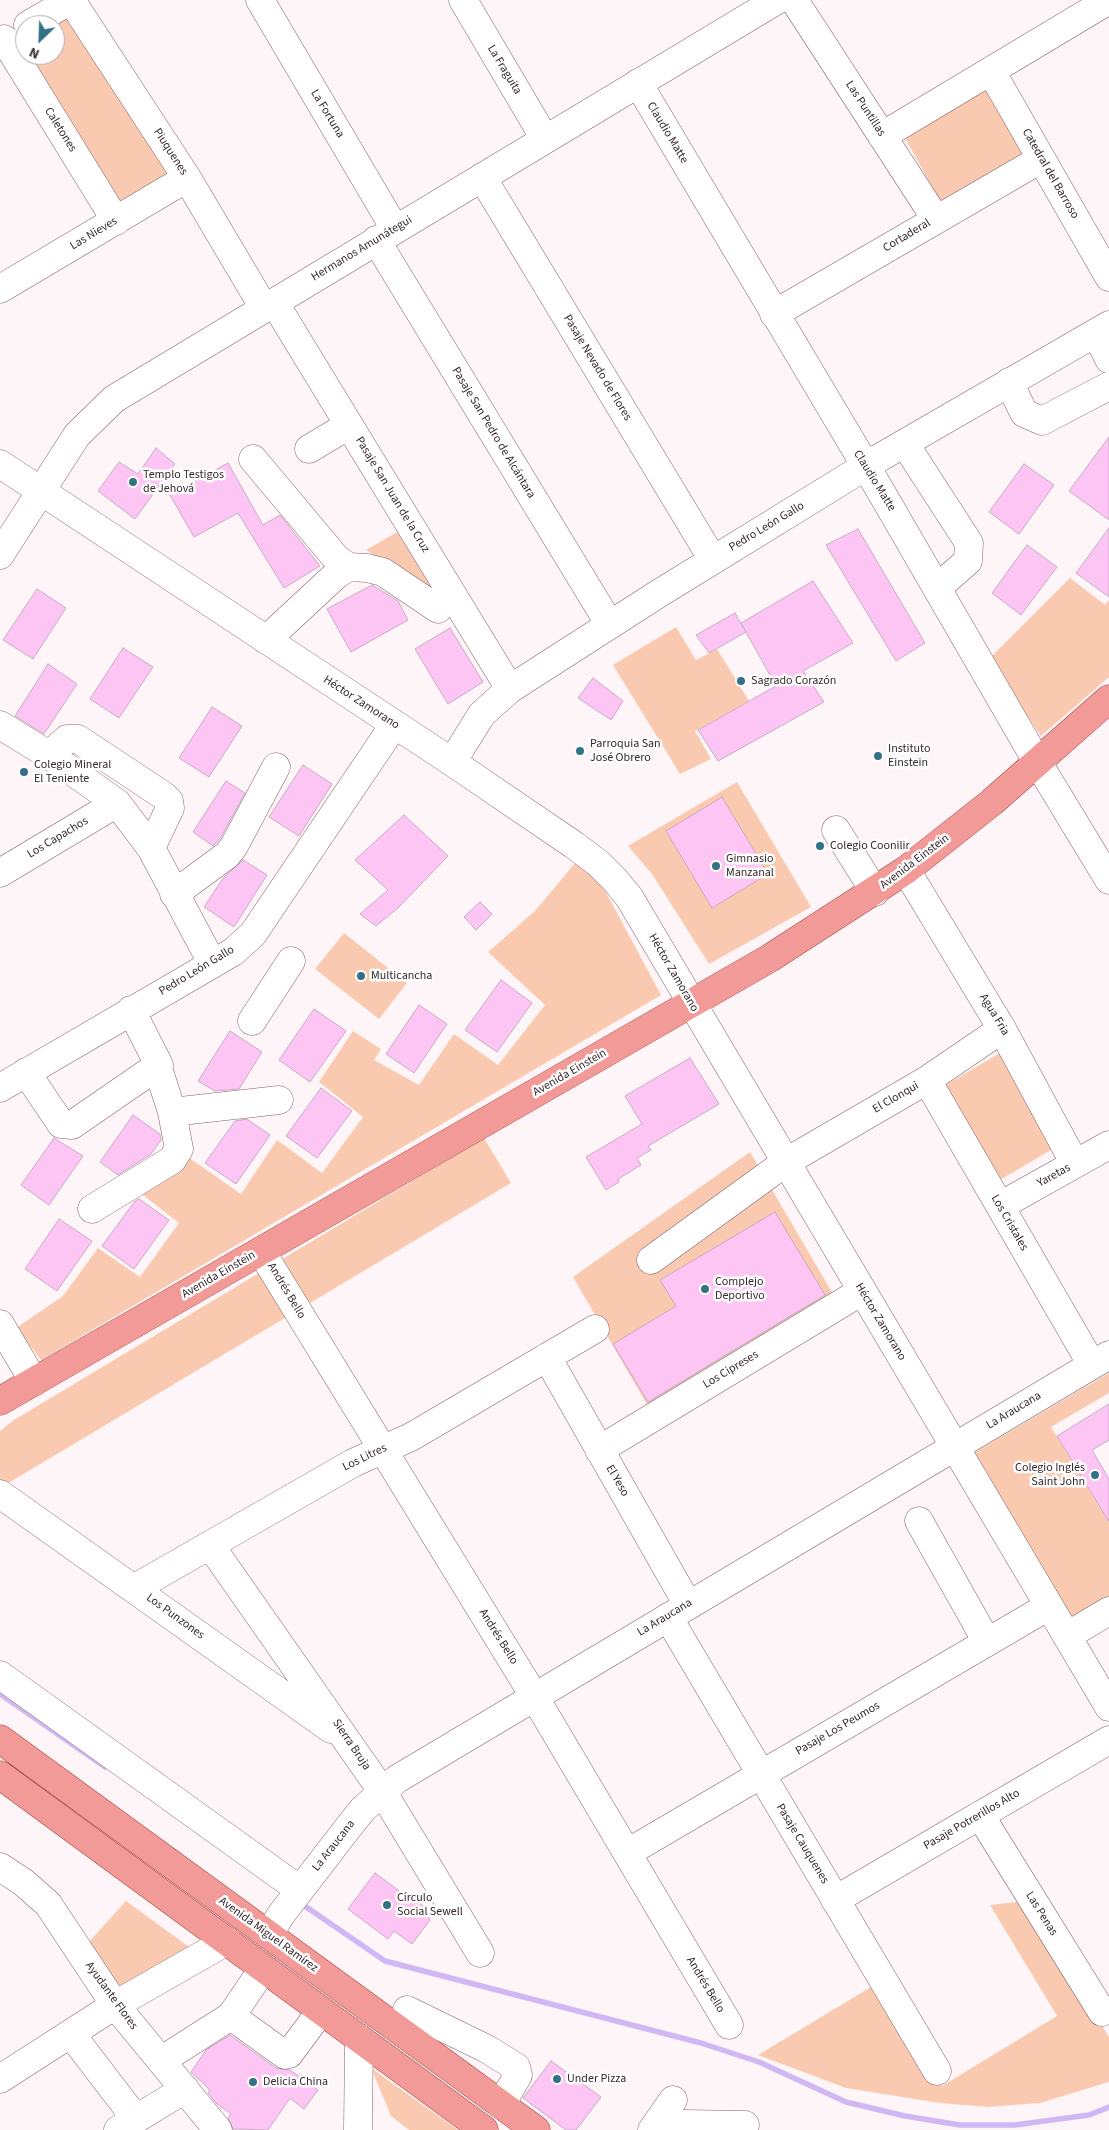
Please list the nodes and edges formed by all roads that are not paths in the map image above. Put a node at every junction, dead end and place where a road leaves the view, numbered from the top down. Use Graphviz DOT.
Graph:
graph roads {
  1 [pos="71,0"];
  2 [pos="260,0"];
  3 [pos="463,0"];
  4 [pos="777,0"];
  5 [pos="794,0"];
  6 [pos="1109,0"];
  7 [pos="14,33"];
  8 [pos="991,71"];
  9 [pos="638,83"];
  10 [pos="882,136"];
  11 [pos="545,139"];
  12 [pos="1041,158"];
  13 [pos="482,177"];
  14 [pos="186,178"];
  15 [pos="936,219"];
  16 [pos="116,221"];
  17 [pos="386,235"];
  18 [pos="1109,277"];
  19 [pos="0,289"];
  20 [pos="269,305"];
  21 [pos="774,314"];
  22 [pos="1102,329"];
  23 [pos="1109,359"];
  24 [pos="1009,382"];
  25 [pos="1109,386"];
  26 [pos="348,424"];
  27 [pos="905,444"];
  28 [pos="309,449"];
  29 [pos="253,459"];
  30 [pos="0,464"];
  31 [pos="865,468"];
  32 [pos="42,492"];
  33 [pos="0,555"];
  34 [pos="713,560"];
  35 [pos="348,567"];
  36 [pos="937,588"];
  37 [pos="438,609"];
  38 [pos="610,625"];
  39 [pos="266,640"];
  40 [pos="510,689"];
  41 [pos="1109,699"];
  42 [pos="0,725"];
  43 [pos="394,725"];
  44 [pos="50,755"];
  45 [pos="452,762"];
  46 [pos="1038,763"];
  47 [pos="276,767"];
  48 [pos="116,803"];
  49 [pos="836,830"];
  50 [pos="151,848"];
  51 [pos="906,870"];
  52 [pos="0,873"];
  53 [pos="1109,880"];
  54 [pos="875,892"];
  55 [pos="174,894"];
  56 [pos="291,960"];
  57 [pos="212,963"];
  58 [pos="691,1004"];
  59 [pos="130,1010"];
  60 [pos="252,1021"];
  61 [pos="1002,1029"];
  62 [pos="158,1068"];
  63 [pos="26,1072"];
  64 [pos="927,1080"];
  65 [pos="0,1088"];
  66 [pos="279,1100"];
  67 [pos="172,1112"];
  68 [pos="1109,1145"];
  69 [pos="786,1162"];
  70 [pos="1075,1164"];
  71 [pos="1000,1206"];
  72 [pos="92,1209"];
  73 [pos="261,1251"];
  74 [pos="651,1260"];
  75 [pos="862,1291"];
  76 [pos="0,1324"];
  77 [pos="596,1329"];
  78 [pos="546,1358"];
  79 [pos="1100,1360"];
  80 [pos="34,1382"];
  81 [pos="0,1401"];
  82 [pos="954,1447"];
  83 [pos="383,1449"];
  84 [pos="599,1450"];
  85 [pos="0,1494"];
  86 [pos="918,1521"];
  87 [pos="210,1545"];
  88 [pos="135,1588"];
  89 [pos="1049,1606"];
  90 [pos="678,1611"];
  91 [pos="1109,1611"];
  92 [pos="1067,1636"];
  93 [pos="987,1642"];
  94 [pos="0,1675"];
  95 [pos="534,1696"];
  96 [pos="1109,1707"];
  97 [pos="0,1739"];
  98 [pos="1109,1740"];
  99 [pos="348,1741"];
  100 [pos="761,1774"];
  101 [pos="0,1775"];
  102 [pos="382,1791"];
  103 [pos="980,1815"];
  104 [pos="627,1853"];
  105 [pos="0,1867"];
  106 [pos="294,1899"];
  107 [pos="835,1900"];
  108 [pos="269,1935"];
  109 [pos="226,1941"];
  110 [pos="480,1952"];
  111 [pos="263,1969"];
  112 [pos="115,2005"];
  113 [pos="407,2010"];
  114 [pos="320,2011"];
  115 [pos="1102,2012"];
  116 [pos="231,2016"];
  117 [pos="729,2026"];
  118 [pos="70,2034"];
  119 [pos="359,2038"];
  120 [pos="487,2049"];
  121 [pos="173,2053"];
  122 [pos="937,2071"];
  123 [pos="0,2079"];
  124 [pos="470,2082"];
  125 [pos="185,2089"];
  126 [pos="674,2100"];
  127 [pos="501,2105"];
  128 [pos="358,2122"];
  129 [pos="127,2125"];
  130 [pos="746,2125"];
  131 [pos="218,2130"];
  132 [pos="381,2130"];
  133 [pos="484,2130"];
  134 [pos="536,2130"];
  135 [pos="652,2130"];
  136 [pos="672,2130"];
  1 -- 7 [label="street"];
  1 -- 14 [label="street, Piuquenes"];
  2 -- 17 [label="street, La Fortuna"];
  3 -- 11 [label="street, La Fraguita"];
  4 -- 9 [label="street, Hermanos Amunátegui"];
  5 -- 10 [label="street, Las Puntillas"];
  6 -- 8 [label="street"];
  7 -- 16 [label="street, Caletones"];
  8 -- 10 [label="street"];
  8 -- 12 [label="street, Catedral del Barroso"];
  9 -- 11 [label="street, Hermanos Amunátegui"];
  9 -- 21 [label="street, Claudio Matte"];
  10 -- 15 [label="street, Las Puntillas"];
  11 -- 13 [label="street, Hermanos Amunátegui"];
  12 -- 15 [label="street, Cortaderal"];
  12 -- 18 [label="street, Catedral del Barroso"];
  13 -- 17 [label="street, Hermanos Amunátegui"];
  13 -- 34 [label="street, Pasaje Nevado de Flores"];
  14 -- 16 [label="street, Las Nieves"];
  14 -- 20 [label="street, Piuquenes"];
  15 -- 21 [label="street, Cortaderal"];
  16 -- 19 [label="street, Las Nieves"];
  17 -- 20 [label="street, Hermanos Amunátegui"];
  17 -- 38 [label="street, Pasaje San Pedro de Alcántara"];
  20 -- 26 [label="street, Pasaje San Juan de la Cruz"];
  20 -- 32 [label="street, Hermanos Amunátegui"];
  21 -- 31 [label="street, Claudio Matte"];
  22 -- 23 [label="street"];
  22 -- 24 [label="street, Pedro León Gallo"];
  24 -- 25 [label="street"];
  24 -- 27 [label="street, Pedro León Gallo"];
  26 -- 28 [label="street"];
  26 -- 40 [label="street, Pasaje San Juan de la Cruz"];
  27 -- 31 [label="street, Pedro León Gallo"];
  27 -- 36 [label="street"];
  29 -- 35 [label="street"];
  30 -- 32 [label="street, Héctor Zamorano"];
  31 -- 34 [label="street, Pedro León Gallo"];
  31 -- 36 [label="street, Claudio Matte"];
  32 -- 33 [label="street, Hermanos Amunátegui"];
  32 -- 39 [label="street, Héctor Zamorano"];
  34 -- 38 [label="street, Pedro León Gallo"];
  35 -- 37 [label="street"];
  35 -- 39 [label="street"];
  36 -- 46 [label="street, Claudio Matte"];
  38 -- 40 [label="street, Pedro León Gallo"];
  39 -- 43 [label="street, Héctor Zamorano"];
  40 -- 45 [label="street, Pedro León Gallo"];
  41 -- 46 [label="main road, Avenida Einstein"];
  42 -- 44 [label="street"];
  43 -- 45 [label="street, Héctor Zamorano"];
  43 -- 57 [label="street, Pedro León Gallo"];
  44 -- 48 [label="street"];
  44 -- 50 [label="street"];
  45 -- 58 [label="street, Héctor Zamorano"];
  46 -- 51 [label="main road, Avenida Einstein"];
  46 -- 53 [label="street, Claudio Matte"];
  47 -- 55 [label="street"];
  48 -- 50 [label="street"];
  48 -- 52 [label="street, Los Capachos"];
  49 -- 54 [label="street"];
  50 -- 55 [label="street"];
  51 -- 54 [label="main road, Avenida Einstein"];
  51 -- 61 [label="street, Agua Fria"];
  54 -- 58 [label="main road, Avenida Einstein"];
  55 -- 57 [label="street"];
  56 -- 60 [label="street"];
  57 -- 59 [label="street, Pedro León Gallo"];
  58 -- 69 [label="street, Héctor Zamorano"];
  58 -- 73 [label="main road, Avenida Einstein"];
  59 -- 62 [label="street"];
  59 -- 63 [label="street, Pedro León Gallo"];
  61 -- 64 [label="street, El Clonqui"];
  61 -- 70 [label="street, Agua Fria"];
  62 -- 63 [label="street"];
  62 -- 67 [label="street"];
  63 -- 65 [label="street, Pedro León Gallo"];
  64 -- 69 [label="street, El Clonqui"];
  64 -- 71 [label="street, Los Cristales"];
  66 -- 67 [label="street"];
  67 -- 72 [label="street"];
  68 -- 70 [label="street, Yaretas"];
  69 -- 74 [label="street, El Clonqui"];
  69 -- 75 [label="street, Héctor Zamorano"];
  70 -- 71 [label="street, Yaretas"];
  71 -- 79 [label="street, Los Cristales"];
  73 -- 80 [label="main road, Avenida Einstein"];
  73 -- 83 [label="street, Andrés Bello"];
  75 -- 82 [label="street, Héctor Zamorano"];
  75 -- 84 [label="street, Los Cipreses"];
  76 -- 80 [label="street"];
  77 -- 78 [label="street, Los Litres"];
  78 -- 83 [label="street, Los Litres"];
  78 -- 84 [label="street, El Yeso"];
  79 -- 82 [label="street, La Araucana"];
  80 -- 81 [label="main road, Avenida Einstein"];
  82 -- 89 [label="street, Héctor Zamorano"];
  82 -- 90 [label="street, La Araucana"];
  83 -- 87 [label="street, Los Litres"];
  83 -- 95 [label="street, Andrés Bello"];
  84 -- 90 [label="street, El Yeso"];
  85 -- 88 [label="street, Los Punzones"];
  86 -- 93 [label="street"];
  87 -- 88 [label="street, Los Litres"];
  87 -- 99 [label="street, Sierra Bruja"];
  88 -- 99 [label="street, Los Punzones"];
  89 -- 92 [label="street, Héctor Zamorano"];
  89 -- 93 [label="street, Pasaje Los Peumos"];
  90 -- 95 [label="street, La Araucana"];
  90 -- 100 [label="street, Pasaje Cauquenes"];
  91 -- 92 [label="street"];
  92 -- 96 [label="street, Héctor Zamorano"];
  93 -- 100 [label="street, Pasaje Los Peumos"];
  94 -- 106 [label="street"];
  95 -- 102 [label="street, La Araucana"];
  95 -- 104 [label="street, Andrés Bello"];
  97 -- 108 [label="main road, Avenida Miguel Ramírez"];
  98 -- 103 [label="street, Pasaje Potrerillos Alto"];
  99 -- 102 [label="street, Sierra Bruja"];
  100 -- 104 [label="street, Pasaje Los Peumos"];
  100 -- 107 [label="street, Pasaje Cauquenes"];
  101 -- 109 [label="main road"];
  102 -- 106 [label="street, La Araucana"];
  102 -- 110 [label="street, Sierra Bruja"];
  103 -- 107 [label="street, Pasaje Potrerillos Alto"];
  103 -- 115 [label="street, Las Penas"];
  104 -- 117 [label="street, Andrés Bello"];
  105 -- 112 [label="street, Ayudante Flores"];
  106 -- 108 [label="street, La Araucana"];
  107 -- 122 [label="street, Pasaje Cauquenes"];
  108 -- 124 [label="main road, Avenida Miguel Ramírez"];
  109 -- 111 [label="main road"];
  109 -- 112 [label="street"];
  111 -- 114 [label="main road"];
  111 -- 116 [label="street"];
  112 -- 118 [label="street"];
  112 -- 125 [label="street, Ayudante Flores"];
  113 -- 120 [label="street"];
  114 -- 116 [label="street"];
  114 -- 119 [label="main road"];
  116 -- 121 [label="street"];
  118 -- 123 [label="street"];
  118 -- 129 [label="street"];
  119 -- 128 [label="street"];
  119 -- 133 [label="main road"];
  120 -- 124 [label="street"];
  120 -- 127 [label="street"];
  124 -- 127 [label="main road, Avenida Miguel Ramírez"];
  125 -- 129 [label="street"];
  125 -- 131 [label="street, Ayudante Flores"];
  126 -- 135 [label="street"];
  127 -- 134 [label="main road, Avenida Miguel Ramírez"];
  128 -- 132 [label="street"];
  130 -- 136 [label="street"];
}
